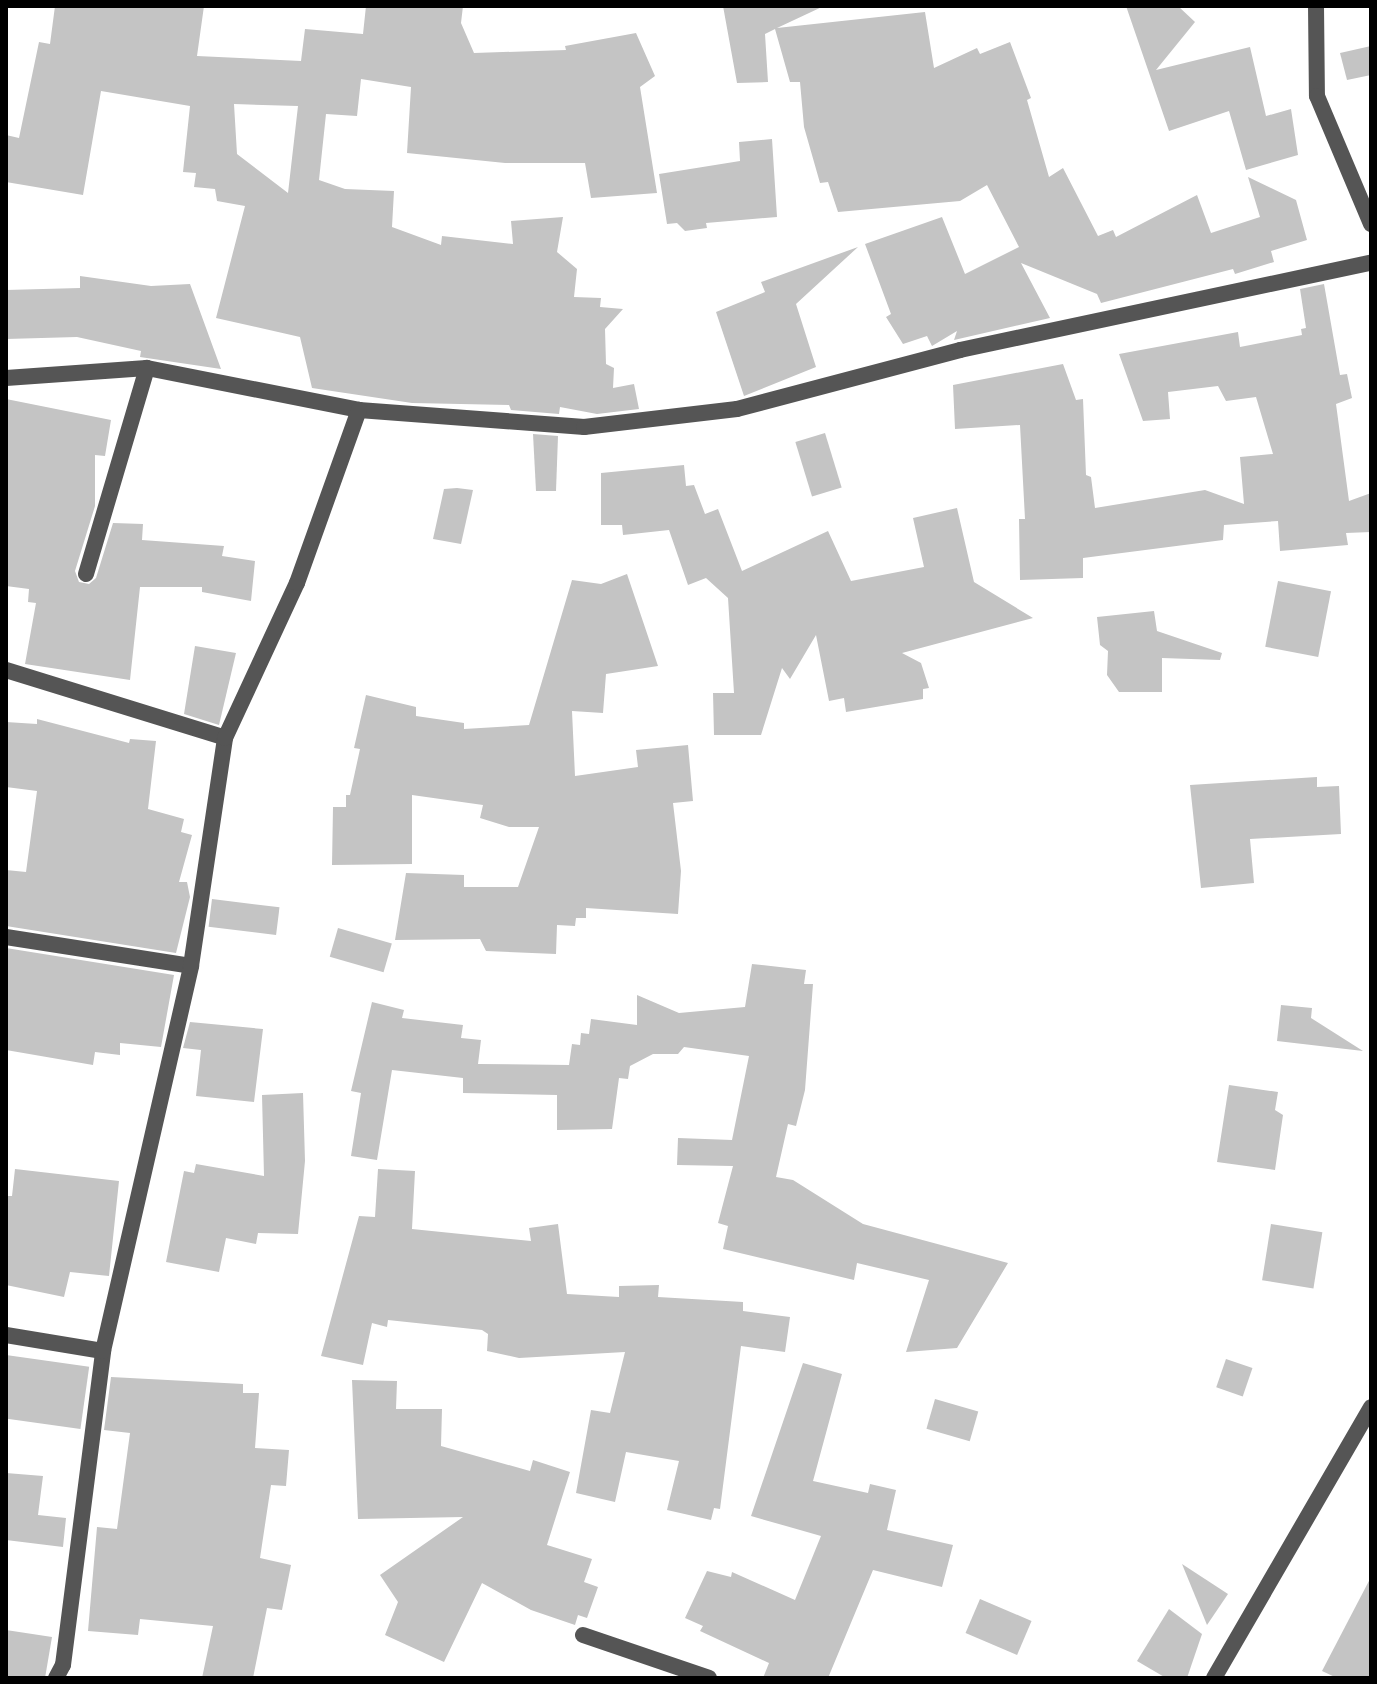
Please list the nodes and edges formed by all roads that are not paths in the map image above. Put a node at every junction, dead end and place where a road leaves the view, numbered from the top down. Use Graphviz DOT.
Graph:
graph roads {
  1 [pos="1316,6"];
  2 [pos="1371,224"];
  3 [pos="1371,263"];
  4 [pos="147,368"];
  5 [pos="6,378"];
  6 [pos="359,410"];
  7 [pos="86,574"];
  8 [pos="6,670"];
  9 [pos="225,738"];
  10 [pos="6,937"];
  11 [pos="191,966"];
  12 [pos="6,1335"];
  13 [pos="103,1351"];
  14 [pos="1371,1407"];
  15 [pos="583,1635"];
  16 [pos="56,1678"];
  17 [pos="709,1678"];
  18 [pos="1214,1678"];
  1 -- 2 [label="street"];
  3 -- 6 [label="street"];
  4 -- 5 [label="street"];
  4 -- 6 [label="street"];
  4 -- 7 [label="street"];
  6 -- 9 [label="street"];
  8 -- 9 [label="street"];
  9 -- 11 [label="street"];
  10 -- 11 [label="street"];
  11 -- 13 [label="street"];
  12 -- 13 [label="street"];
  13 -- 16 [label="street"];
  14 -- 18 [label="street"];
  15 -- 17 [label="street"];
}
